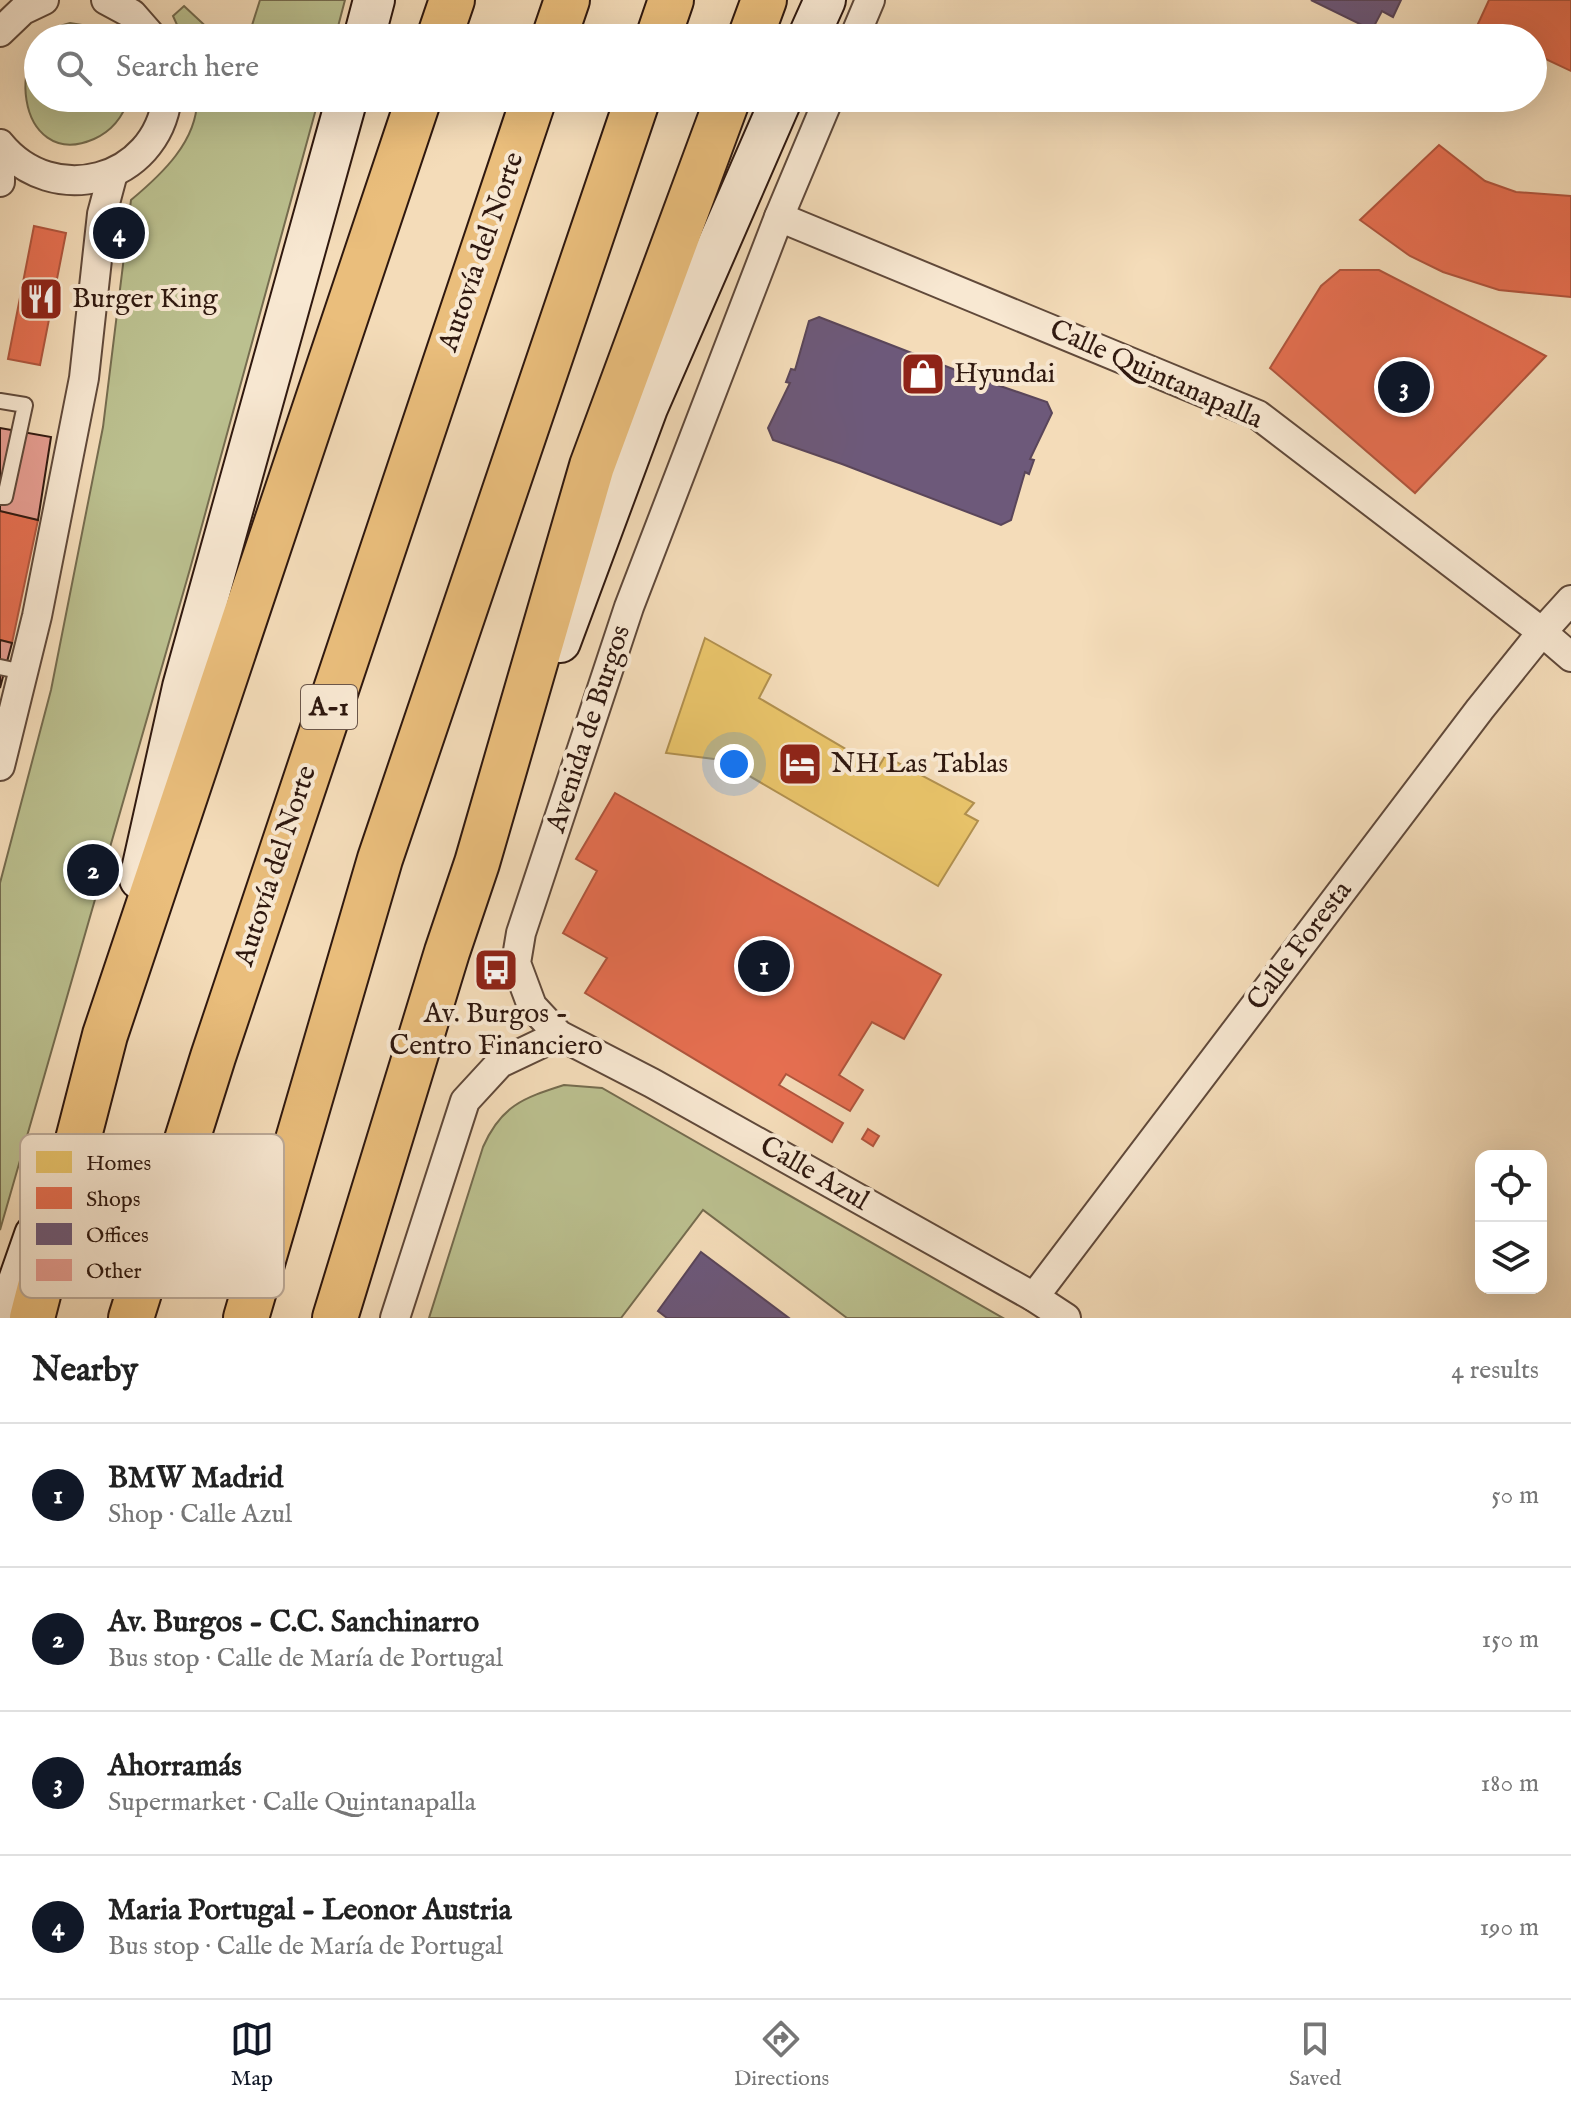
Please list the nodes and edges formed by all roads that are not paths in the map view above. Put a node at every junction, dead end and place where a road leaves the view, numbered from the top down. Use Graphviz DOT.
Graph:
graph roads {
  1 [pos="106,0"];
  2 [pos="374,0"];
  3 [pos="452,0"];
  4 [pos="567,0"];
  5 [pos="671,0"];
  6 [pos="764,0"];
  7 [pos="825,0"];
  8 [pos="870,0"];
  9 [pos="22,7"];
  10 [pos="146,22"];
  11 [pos="368,24"];
  12 [pos="444,24"];
  13 [pos="559,24"];
  14 [pos="663,24"];
  15 [pos="755,24"];
  16 [pos="814,24"];
  17 [pos="860,24"];
  18 [pos="0,32"];
  19 [pos="163,112"];
  20 [pos="343,112"];
  21 [pos="414,112"];
  22 [pos="529,112"];
  23 [pos="633,112"];
  24 [pos="723,112"];
  25 [pos="776,112"];
  26 [pos="823,112"];
  27 [pos="0,144"];
  28 [pos="0,165"];
  29 [pos="113,173"];
  30 [pos="0,182"];
  31 [pos="779,217"];
  32 [pos="0,401"];
  33 [pos="0,497"];
  34 [pos="1571,600"];
  35 [pos="1542,632"];
  36 [pos="1571,657"];
  37 [pos="12,669"];
  38 [pos="0,766"];
  39 [pos="477,863"];
  40 [pos="105,1035"];
  41 [pos="559,1035"];
  42 [pos="70,1134"];
  43 [pos="79,1134"];
  44 [pos="189,1134"];
  45 [pos="284,1188"];
  46 [pos="20,1278"];
  47 [pos="1034,1297"];
  48 [pos="37,1298"];
  49 [pos="137,1298"];
  50 [pos="252,1298"];
  51 [pos="6,1318"];
  52 [pos="32,1318"];
  53 [pos="131,1318"];
  54 [pos="246,1318"];
  55 [pos="335,1318"];
  56 [pos="395,1318"];
  57 [pos="1066,1318"];
  1 -- 10 [label="street"];
  2 -- 11 [label="street"];
  3 -- 12 [label="highway"];
  4 -- 13 [label="highway"];
  5 -- 14 [label="highway"];
  6 -- 15 [label="highway"];
  7 -- 16 [label="street"];
  8 -- 17 [label="street"];
  9 -- 18 [label="street"];
  19 -- 29 [label="street"];
  20 -- 40 [label="street"];
  21 -- 40 [label="highway"];
  22 -- 44 [label="highway, Autovía del Norte / A-1"];
  23 -- 45 [label="highway"];
  24 -- 39 [label="highway"];
  25 -- 39 [label="street"];
  26 -- 31 [label="street, Avenida de Burgos"];
  27 -- 29 [label="street"];
  28 -- 30 [label="street"];
  29 -- 37 [label="street"];
  31 -- 35 [label="street, Calle Quintanapalla"];
  31 -- 41 [label="street, Avenida de Burgos"];
  32 -- 33 [label="lane"];
  34 -- 35 [label="street, Calle Foresta"];
  35 -- 36 [label="street, Calle Quintanapalla"];
  35 -- 47 [label="street, Calle Foresta"];
  37 -- 38 [label="street"];
  39 -- 55 [label="highway"];
  40 -- 42 [label="street"];
  40 -- 43 [label="highway"];
  41 -- 47 [label="street, Calle Azul"];
  41 -- 56 [label="street"];
  46 -- 51 [label="street"];
  47 -- 57 [label="street, Calle Azul"];
  48 -- 52 [label="highway"];
  49 -- 53 [label="highway, Autovía del Norte / A-1"];
  50 -- 54 [label="highway"];
}
